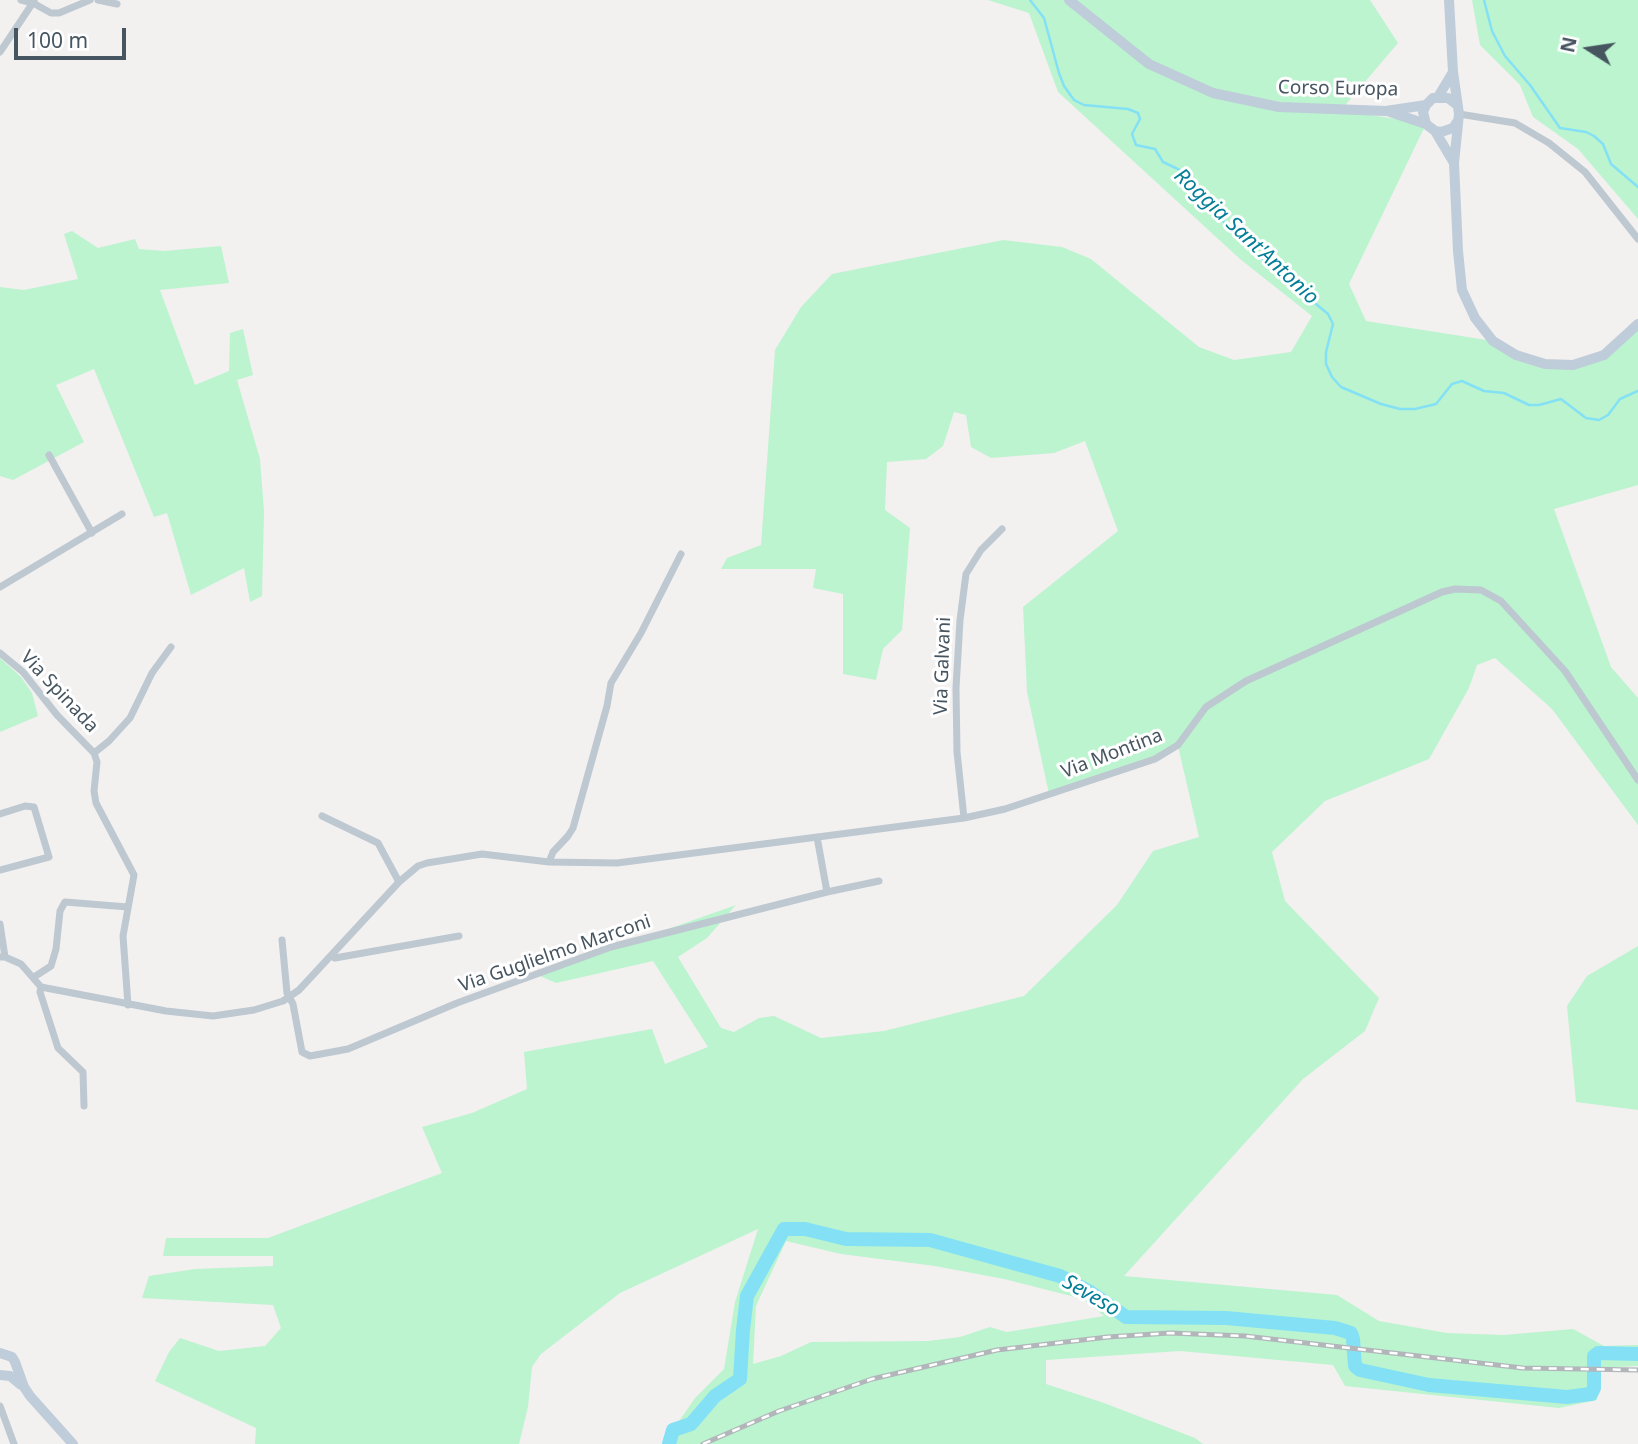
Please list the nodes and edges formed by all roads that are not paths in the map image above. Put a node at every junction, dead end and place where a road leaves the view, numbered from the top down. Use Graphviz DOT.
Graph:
graph roads {
  1 [pos="21,0"];
  2 [pos="90,0"];
  3 [pos="98,0"];
  4 [pos="1069,0"];
  5 [pos="1449,0"];
  6 [pos="34,1"];
  7 [pos="117,4"];
  8 [pos="0,52"];
  9 [pos="1453,72"];
  10 [pos="1438,97"];
  11 [pos="1426,105"];
  12 [pos="1386,111"];
  13 [pos="1458,113"];
  14 [pos="1426,124"];
  15 [pos="1435,131"];
  16 [pos="1454,163"];
  17 [pos="1638,239"];
  18 [pos="1638,324"];
  19 [pos="49,455"];
  20 [pos="122,513"];
  21 [pos="1002,528"];
  22 [pos="92,533"];
  23 [pos="681,554"];
  24 [pos="0,587"];
  25 [pos="171,647"];
  26 [pos="0,653"];
  27 [pos="94,753"];
  28 [pos="1638,780"];
  29 [pos="0,814"];
  30 [pos="321,816"];
  31 [pos="964,818"];
  32 [pos="817,837"];
  33 [pos="549,862"];
  34 [pos="0,870"];
  35 [pos="879,881"];
  36 [pos="399,882"];
  37 [pos="827,892"];
  38 [pos="128,907"];
  39 [pos="0,924"];
  40 [pos="458,936"];
  41 [pos="282,940"];
  42 [pos="331,956"];
  43 [pos="3,957"];
  44 [pos="34,977"];
  45 [pos="41,987"];
  46 [pos="290,997"];
  47 [pos="128,1005"];
  48 [pos="84,1106"];
  49 [pos="2,1354"];
  50 [pos="15,1362"];
  51 [pos="2,1376"];
  52 [pos="24,1387"];
  53 [pos="0,1406"];
  54 [pos="14,1444"];
  55 [pos="74,1444"];
  1 -- 6 [label="street"];
  2 -- 6 [label="street"];
  3 -- 7 [label="street"];
  4 -- 12 [label="main road, Corso Europa"];
  5 -- 9 [label="main road"];
  6 -- 8 [label="street"];
  9 -- 10 [label="main road"];
  9 -- 13 [label="main road"];
  10 -- 11 [label="main road"];
  10 -- 13 [label="main road"];
  11 -- 12 [label="main road, Corso Europa"];
  11 -- 14 [label="main road"];
  12 -- 14 [label="main road"];
  13 -- 15 [label="main road"];
  13 -- 16 [label="main road"];
  13 -- 17 [label="street"];
  14 -- 15 [label="main road"];
  15 -- 16 [label="main road"];
  16 -- 18 [label="main road"];
  19 -- 22 [label="street"];
  20 -- 22 [label="street"];
  21 -- 31 [label="street, Via Galvani"];
  22 -- 24 [label="street"];
  23 -- 33 [label="street"];
  25 -- 27 [label="street"];
  26 -- 27 [label="street, Via Spinada"];
  27 -- 38 [label="street"];
  28 -- 31 [label="street, Via Montina"];
  29 -- 34 [label="street"];
  30 -- 36 [label="street"];
  31 -- 32 [label="street, Via Montina"];
  32 -- 33 [label="street, Via Montina"];
  32 -- 37 [label="street"];
  33 -- 36 [label="street, Via Montina"];
  35 -- 37 [label="street, Via Guglielmo Marconi"];
  36 -- 42 [label="street, Via Montina"];
  37 -- 46 [label="street, Via Guglielmo Marconi"];
  38 -- 44 [label="street"];
  38 -- 47 [label="street"];
  39 -- 43 [label="street"];
  40 -- 42 [label="street"];
  41 -- 46 [label="street"];
  42 -- 46 [label="street, Via Montina"];
  43 -- 44 [label="street"];
  44 -- 45 [label="street"];
  45 -- 47 [label="street"];
  45 -- 48 [label="street"];
  46 -- 47 [label="street"];
  49 -- 50 [label="main road"];
  50 -- 51 [label="main road"];
  50 -- 52 [label="main road"];
  51 -- 52 [label="main road"];
  52 -- 55 [label="main road"];
  53 -- 54 [label="street"];
}
